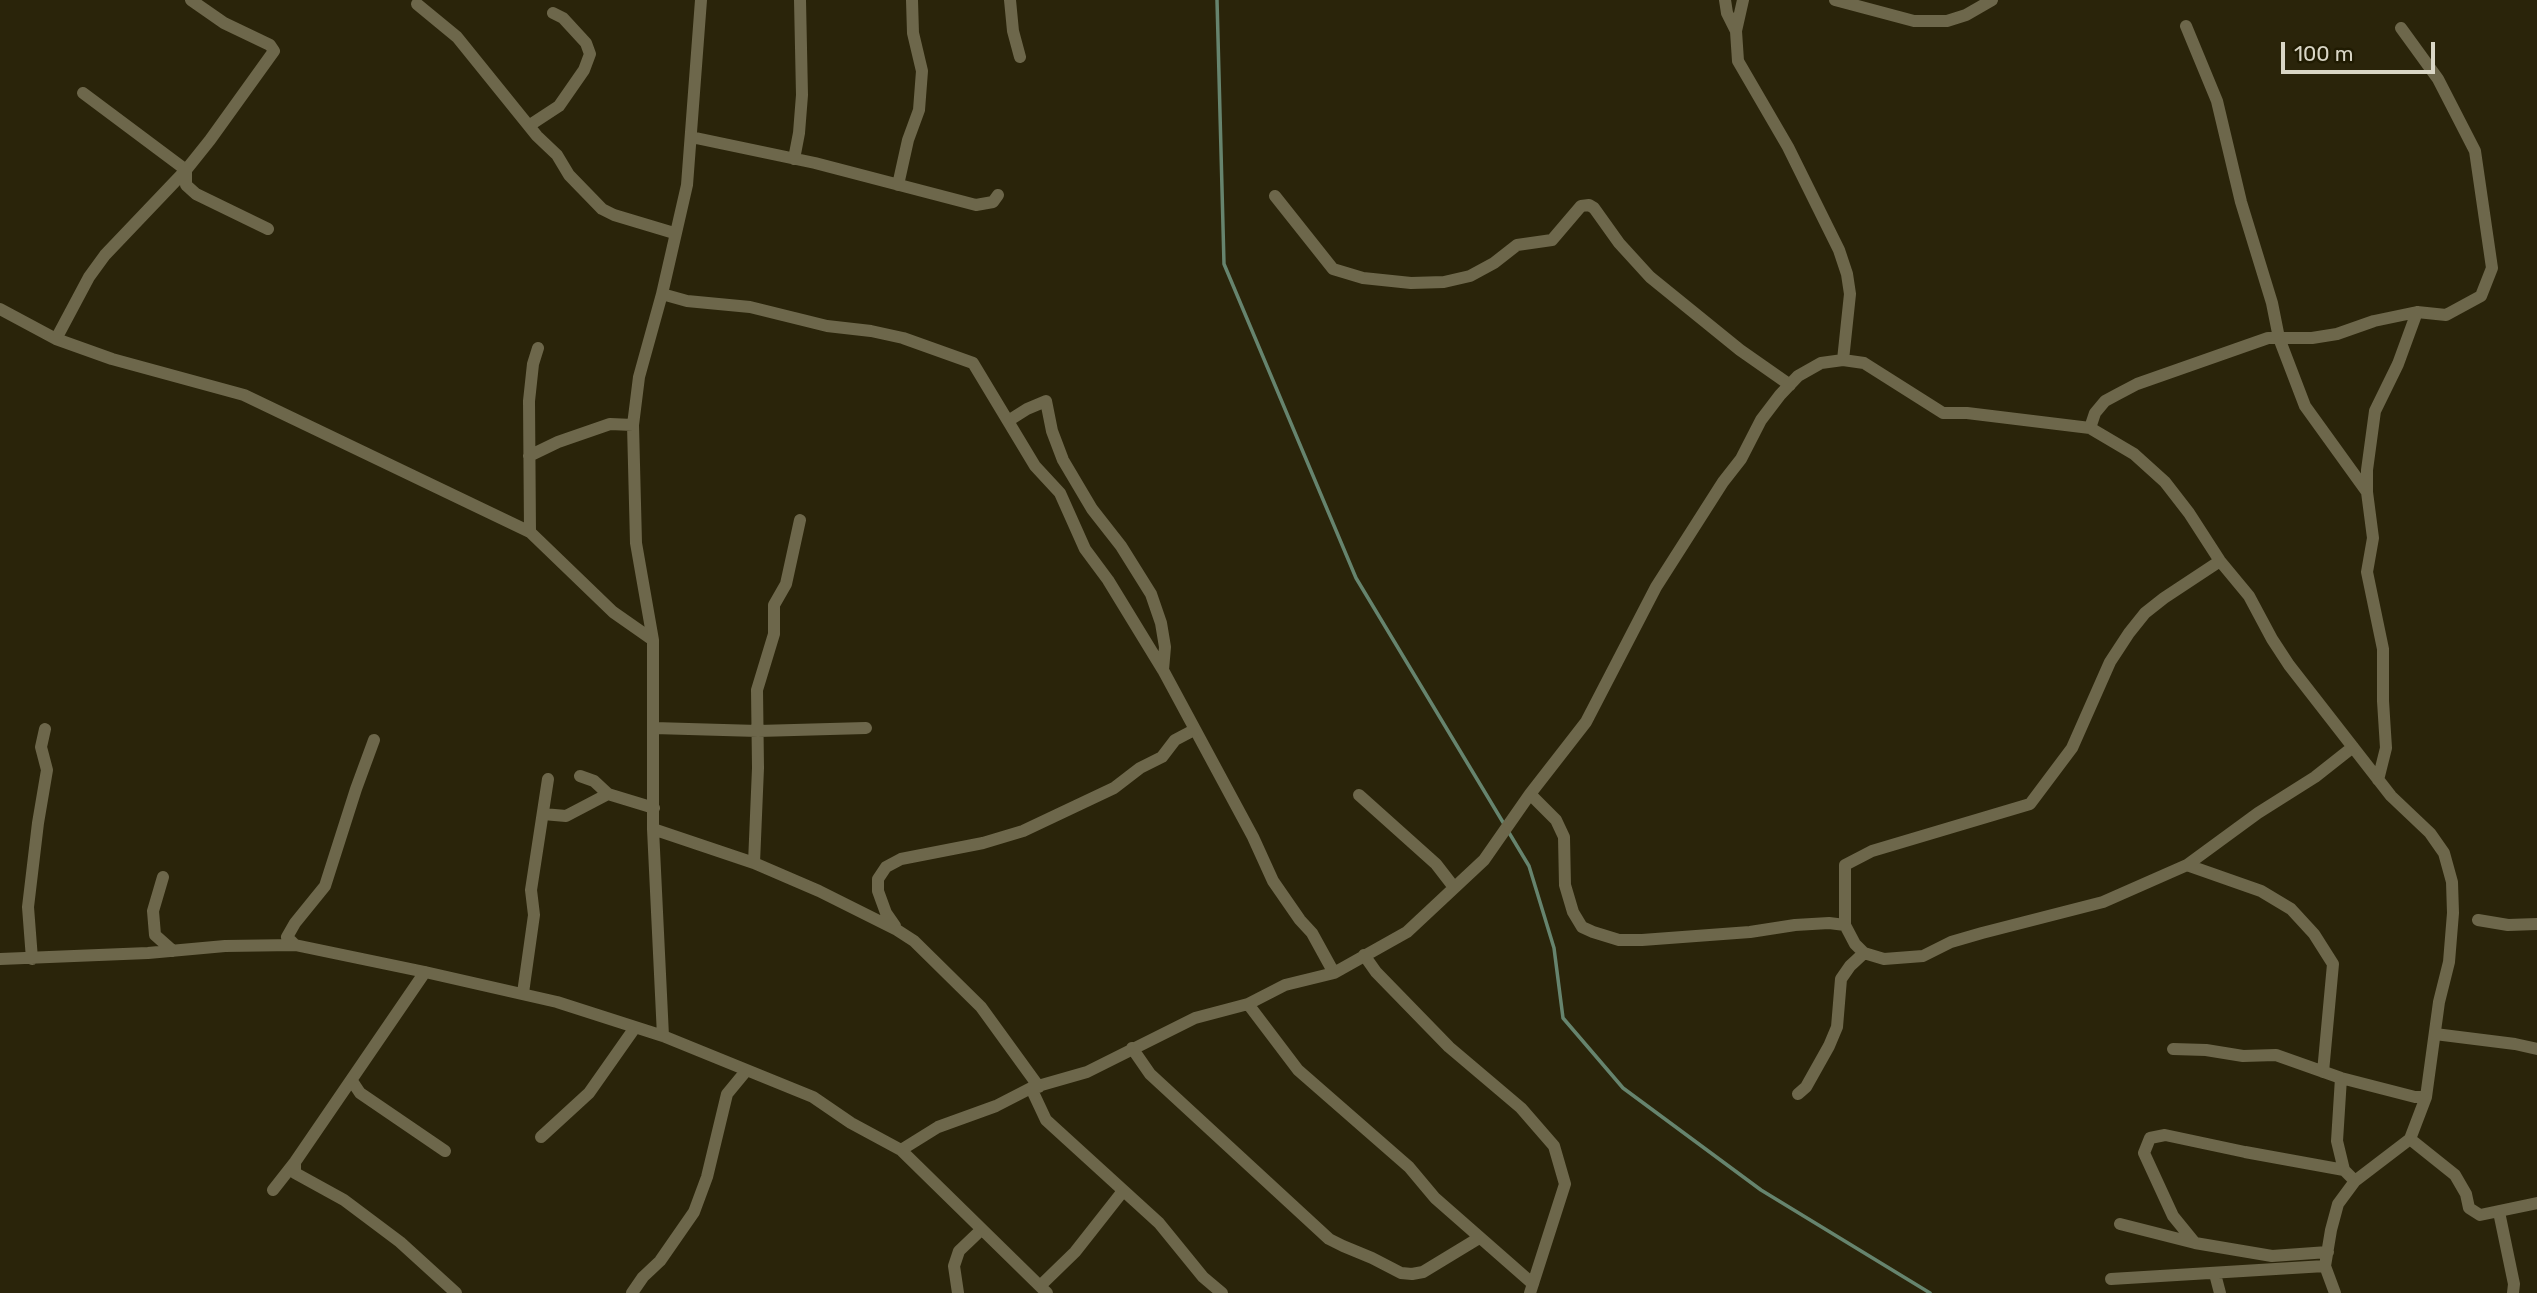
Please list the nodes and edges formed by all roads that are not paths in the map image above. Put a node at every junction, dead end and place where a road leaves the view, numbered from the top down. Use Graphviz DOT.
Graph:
graph roads {
  1 [pos="191,0"];
  2 [pos="701,0"];
  3 [pos="800,0"];
  4 [pos="912,0"];
  5 [pos="1010,0"];
  6 [pos="1725,0"];
  7 [pos="1743,0"];
  8 [pos="1835,0"];
  9 [pos="1992,0"];
  10 [pos="417,4"];
  11 [pos="553,13"];
  12 [pos="2186,26"];
  13 [pos="2401,29"];
  14 [pos="1736,31"];
  15 [pos="1020,57"];
  16 [pos="83,93"];
  17 [pos="530,125"];
  18 [pos="691,136"];
  19 [pos="794,159"];
  20 [pos="186,170"];
  21 [pos="898,186"];
  22 [pos="998,195"];
  23 [pos="1275,196"];
  24 [pos="268,229"];
  25 [pos="674,233"];
  26 [pos="662,294"];
  27 [pos="0,309"];
  28 [pos="2417,312"];
  29 [pos="2279,338"];
  30 [pos="56,339"];
  31 [pos="538,348"];
  32 [pos="1843,360"];
  33 [pos="1790,385"];
  34 [pos="1009,421"];
  35 [pos="633,425"];
  36 [pos="2090,428"];
  37 [pos="529,456"];
  38 [pos="2367,492"];
  39 [pos="800,520"];
  40 [pos="530,532"];
  41 [pos="2220,561"];
  42 [pos="653,640"];
  43 [pos="1163,670"];
  44 [pos="654,728"];
  45 [pos="866,728"];
  46 [pos="45,729"];
  47 [pos="1194,730"];
  48 [pos="758,731"];
  49 [pos="374,740"];
  50 [pos="2353,747"];
  51 [pos="580,776"];
  52 [pos="548,779"];
  53 [pos="2378,780"];
  54 [pos="608,794"];
  55 [pos="1530,794"];
  56 [pos="1359,795"];
  57 [pos="653,808"];
  58 [pos="543,814"];
  59 [pos="653,829"];
  60 [pos="754,863"];
  61 [pos="2187,865"];
  62 [pos="163,877"];
  63 [pos="1453,886"];
  64 [pos="2478,920"];
  65 [pos="1845,925"];
  66 [pos="2537,925"];
  67 [pos="897,930"];
  68 [pos="295,945"];
  69 [pos="173,951"];
  70 [pos="1864,953"];
  71 [pos="1364,956"];
  72 [pos="0,959"];
  73 [pos="32,959"];
  74 [pos="425,972"];
  75 [pos="1334,973"];
  76 [pos="523,993"];
  77 [pos="1248,1004"];
  78 [pos="634,1029"];
  79 [pos="2435,1034"];
  80 [pos="663,1036"];
  81 [pos="1132,1048"];
  82 [pos="2173,1049"];
  83 [pos="2537,1049"];
  84 [pos="746,1071"];
  85 [pos="2323,1072"];
  86 [pos="2341,1078"];
  87 [pos="352,1081"];
  88 [pos="1035,1088"];
  89 [pos="1798,1094"];
  90 [pos="2426,1097"];
  91 [pos="541,1137"];
  92 [pos="2410,1139"];
  93 [pos="901,1150"];
  94 [pos="445,1151"];
  95 [pos="295,1162"];
  96 [pos="2344,1170"];
  97 [pos="2355,1181"];
  98 [pos="273,1190"];
  99 [pos="1123,1191"];
  100 [pos="2537,1203"];
  101 [pos="2499,1212"];
  102 [pos="2120,1224"];
  103 [pos="981,1230"];
  104 [pos="1479,1238"];
  105 [pos="2195,1243"];
  106 [pos="2328,1252"];
  107 [pos="2325,1266"];
  108 [pos="2215,1274"];
  109 [pos="2111,1279"];
  110 [pos="1531,1288"];
  111 [pos="1043,1290"];
  112 [pos="456,1293"];
  113 [pos="632,1293"];
  114 [pos="958,1293"];
  115 [pos="1222,1293"];
  116 [pos="2220,1293"];
  117 [pos="2335,1293"];
  118 [pos="2512,1293"];
  1 -- 20 [label="street"];
  2 -- 18 [label="street"];
  3 -- 19 [label="street"];
  4 -- 21 [label="street"];
  5 -- 15 [label="street"];
  6 -- 14 [label="street"];
  7 -- 14 [label="street"];
  8 -- 9 [label="street"];
  10 -- 17 [label="street"];
  11 -- 17 [label="street"];
  12 -- 29 [label="street"];
  13 -- 28 [label="street"];
  14 -- 32 [label="street"];
  16 -- 20 [label="street"];
  17 -- 25 [label="street"];
  18 -- 19 [label="street"];
  18 -- 25 [label="street"];
  19 -- 21 [label="street"];
  20 -- 24 [label="street"];
  20 -- 30 [label="street"];
  21 -- 22 [label="street"];
  23 -- 33 [label="street"];
  25 -- 26 [label="street"];
  26 -- 34 [label="street"];
  26 -- 35 [label="street"];
  27 -- 30 [label="street"];
  28 -- 29 [label="street"];
  28 -- 38 [label="street"];
  29 -- 36 [label="street"];
  29 -- 38 [label="street"];
  30 -- 40 [label="street"];
  31 -- 37 [label="street"];
  32 -- 33 [label="street"];
  32 -- 36 [label="street"];
  33 -- 55 [label="street"];
  34 -- 43 [label="street"];
  34 -- 43 [label="street"];
  35 -- 37 [label="street"];
  35 -- 42 [label="street"];
  36 -- 41 [label="street"];
  37 -- 40 [label="street"];
  38 -- 53 [label="street"];
  39 -- 48 [label="street"];
  40 -- 42 [label="street"];
  41 -- 50 [label="street"];
  41 -- 65 [label="street"];
  42 -- 44 [label="street"];
  43 -- 47 [label="street"];
  44 -- 48 [label="street"];
  44 -- 57 [label="street"];
  45 -- 48 [label="street"];
  46 -- 73 [label="street"];
  47 -- 67 [label="street"];
  47 -- 75 [label="street"];
  48 -- 60 [label="street"];
  49 -- 68 [label="street"];
  50 -- 53 [label="street"];
  50 -- 61 [label="street"];
  51 -- 54 [label="street"];
  52 -- 58 [label="street"];
  53 -- 79 [label="street"];
  54 -- 57 [label="street"];
  54 -- 58 [label="street"];
  55 -- 63 [label="street"];
  55 -- 65 [label="street"];
  56 -- 63 [label="street"];
  57 -- 59 [label="street"];
  58 -- 76 [label="street"];
  59 -- 60 [label="street"];
  59 -- 80 [label="street"];
  60 -- 67 [label="street"];
  61 -- 70 [label="street"];
  61 -- 85 [label="street"];
  62 -- 69 [label="street"];
  63 -- 71 [label="street"];
  64 -- 66 [label="street"];
  65 -- 70 [label="street"];
  67 -- 88 [label="street"];
  68 -- 69 [label="street"];
  68 -- 74 [label="street"];
  69 -- 73 [label="street"];
  70 -- 89 [label="street"];
  71 -- 75 [label="street"];
  71 -- 110 [label="street"];
  72 -- 73 [label="street"];
  74 -- 76 [label="street"];
  74 -- 87 [label="street"];
  75 -- 77 [label="street"];
  76 -- 78 [label="street"];
  77 -- 81 [label="street"];
  77 -- 104 [label="street"];
  78 -- 80 [label="street"];
  78 -- 91 [label="street"];
  79 -- 83 [label="street"];
  79 -- 90 [label="street"];
  80 -- 84 [label="street"];
  81 -- 88 [label="street"];
  81 -- 104 [label="street"];
  82 -- 85 [label="street"];
  84 -- 93 [label="street"];
  84 -- 113 [label="street"];
  85 -- 86 [label="street"];
  86 -- 90 [label="street"];
  86 -- 96 [label="street"];
  87 -- 94 [label="street"];
  87 -- 95 [label="street"];
  88 -- 93 [label="street"];
  88 -- 99 [label="street"];
  90 -- 92 [label="street"];
  92 -- 97 [label="street"];
  92 -- 101 [label="street"];
  93 -- 103 [label="street"];
  95 -- 98 [label="street"];
  95 -- 112 [label="street"];
  96 -- 97 [label="street"];
  96 -- 105 [label="street"];
  97 -- 106 [label="street"];
  99 -- 111 [label="street"];
  99 -- 115 [label="street"];
  100 -- 101 [label="street"];
  101 -- 118 [label="street"];
  102 -- 105 [label="street"];
  103 -- 111 [label="street"];
  103 -- 114 [label="street"];
  104 -- 110 [label="street"];
  105 -- 106 [label="street"];
  106 -- 107 [label="street"];
  107 -- 108 [label="street"];
  107 -- 117 [label="street"];
  108 -- 109 [label="street"];
  108 -- 116 [label="street"];
}
